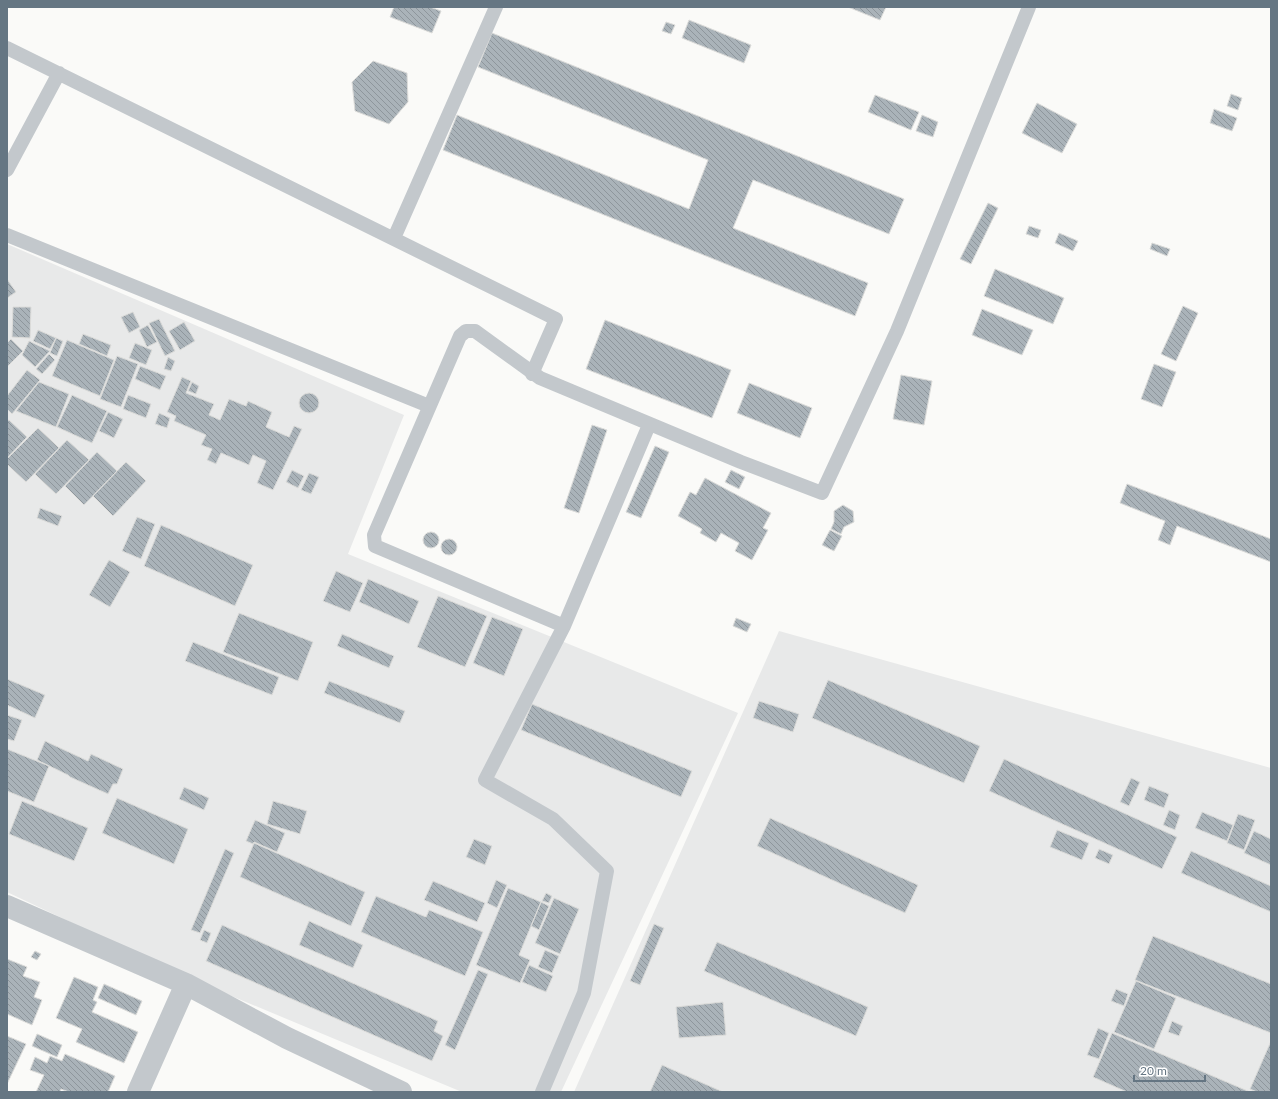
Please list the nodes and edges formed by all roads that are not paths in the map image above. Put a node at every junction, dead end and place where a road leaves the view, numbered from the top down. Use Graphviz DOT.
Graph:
graph roads {
  1 [pos="496,7"];
  2 [pos="1029,7"];
  3 [pos="7,48"];
  4 [pos="59,73"];
  5 [pos="7,170"];
  6 [pos="7,235"];
  7 [pos="394,238"];
  8 [pos="532,374"];
  9 [pos="429,406"];
  10 [pos="649,425"];
  11 [pos="564,626"];
  12 [pos="7,906"];
  13 [pos="186,984"];
  14 [pos="138,1092"];
  15 [pos="401,1092"];
  16 [pos="542,1092"];
  1 -- 7 [label="lane"];
  2 -- 10 [label="lane"];
  3 -- 4 [label="lane"];
  4 -- 5 [label="lane"];
  4 -- 7 [label="lane"];
  6 -- 9 [label="lane"];
  7 -- 8 [label="lane"];
  8 -- 9 [label="lane"];
  8 -- 10 [label="lane"];
  9 -- 11 [label="lane"];
  10 -- 11 [label="lane"];
  11 -- 16 [label="lane"];
  12 -- 13 [label="street"];
  13 -- 14 [label="street"];
  13 -- 15 [label="street"];
}
